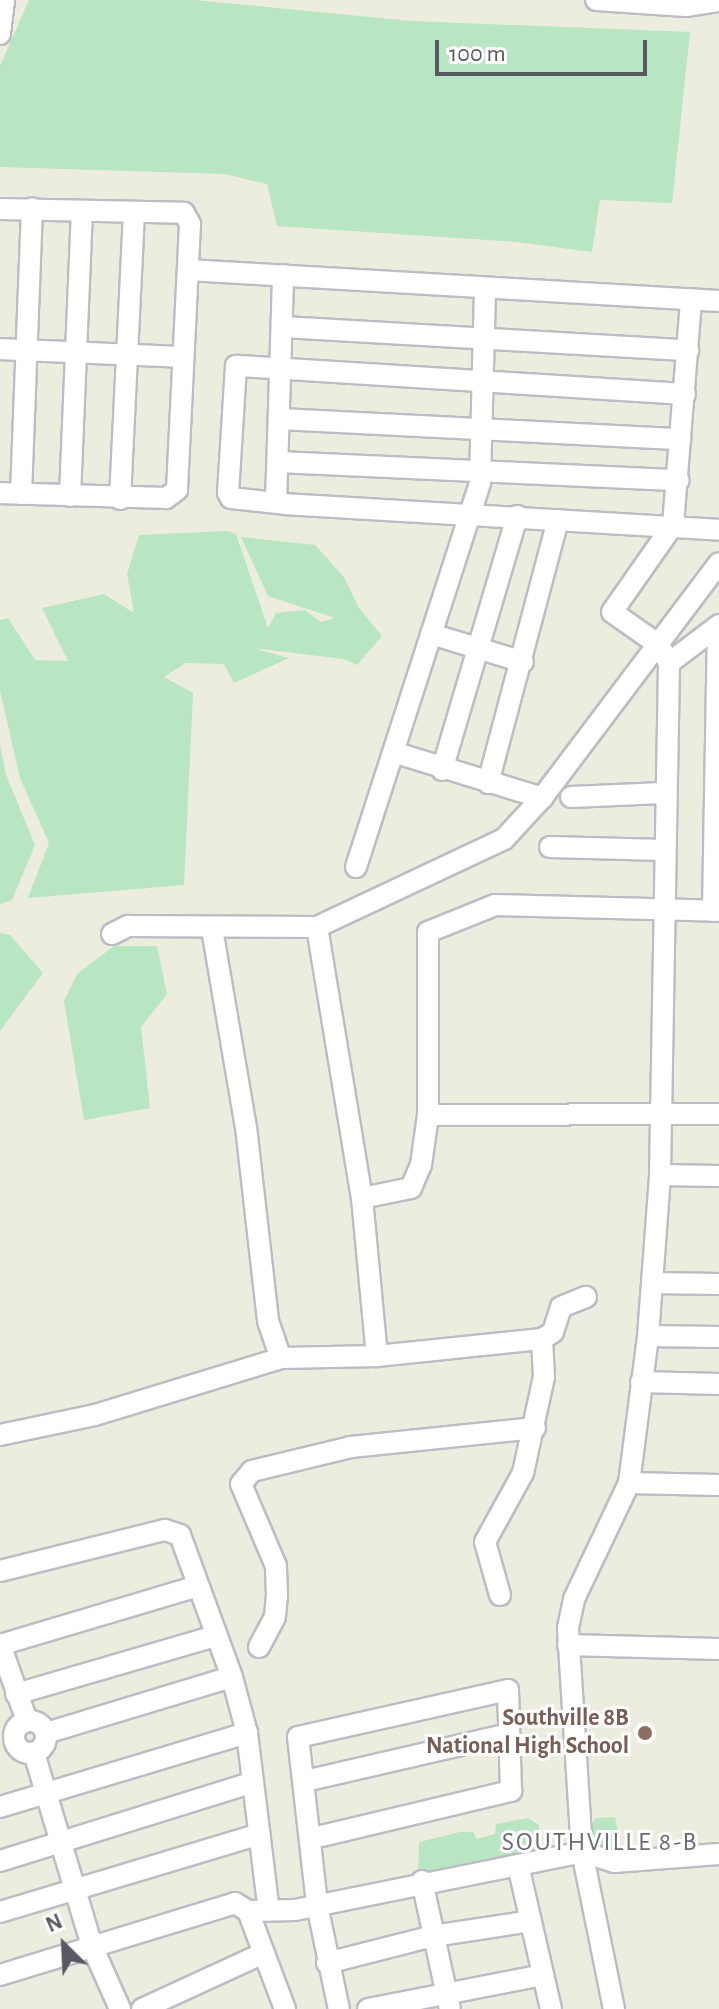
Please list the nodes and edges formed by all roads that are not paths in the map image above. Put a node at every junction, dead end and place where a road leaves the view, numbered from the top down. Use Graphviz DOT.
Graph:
graph roads {
  1 [pos="4,0"];
  2 [pos="596,0"];
  3 [pos="633,1"];
  4 [pos="719,1"];
  5 [pos="0,34"];
  6 [pos="32,208"];
  7 [pos="0,209"];
  8 [pos="82,211"];
  9 [pos="134,213"];
  10 [pos="188,270"];
  11 [pos="283,275"];
  12 [pos="485,290"];
  13 [pos="691,300"];
  14 [pos="719,301"];
  15 [pos="283,327"];
  16 [pos="482,336"];
  17 [pos="0,349"];
  18 [pos="25,350"];
  19 [pos="688,350"];
  20 [pos="77,353"];
  21 [pos="126,357"];
  22 [pos="182,357"];
  23 [pos="281,372"];
  24 [pos="479,381"];
  25 [pos="685,394"];
  26 [pos="280,419"];
  27 [pos="478,429"];
  28 [pos="681,439"];
  29 [pos="278,462"];
  30 [pos="481,471"];
  31 [pos="679,480"];
  32 [pos="10,494"];
  33 [pos="70,496"];
  34 [pos="120,499"];
  35 [pos="276,502"];
  36 [pos="470,514"];
  37 [pos="517,516"];
  38 [pos="558,520"];
  39 [pos="673,525"];
  40 [pos="719,530"];
  41 [pos="719,563"];
  42 [pos="719,626"];
  43 [pos="431,634"];
  44 [pos="477,648"];
  45 [pos="664,654"];
  46 [pos="523,662"];
  47 [pos="396,753"];
  48 [pos="718,757"];
  49 [pos="442,770"];
  50 [pos="488,783"];
  51 [pos="663,793"];
  52 [pos="571,797"];
  53 [pos="542,798"];
  54 [pos="550,847"];
  55 [pos="663,850"];
  56 [pos="356,867"];
  57 [pos="661,910"];
  58 [pos="716,911"];
  59 [pos="317,927"];
  60 [pos="212,929"];
  61 [pos="112,934"];
  62 [pos="660,1112"];
  63 [pos="719,1114"];
  64 [pos="428,1115"];
  65 [pos="660,1175"];
  66 [pos="719,1176"];
  67 [pos="362,1198"];
  68 [pos="652,1283"];
  69 [pos="719,1284"];
  70 [pos="586,1297"];
  71 [pos="648,1336"];
  72 [pos="719,1337"];
  73 [pos="542,1339"];
  74 [pos="377,1356"];
  75 [pos="281,1358"];
  76 [pos="641,1382"];
  77 [pos="719,1384"];
  78 [pos="535,1428"];
  79 [pos="0,1435"];
  80 [pos="629,1483"];
  81 [pos="719,1485"];
  82 [pos="0,1571"];
  83 [pos="198,1586"];
  84 [pos="500,1595"];
  85 [pos="216,1636"];
  86 [pos="0,1644"];
  87 [pos="568,1645"];
  88 [pos="259,1647"];
  89 [pos="719,1649"];
  90 [pos="232,1677"];
  91 [pos="16,1694"];
  92 [pos="27,1721"];
  93 [pos="46,1733"];
  94 [pos="247,1733"];
  95 [pos="509,1734"];
  96 [pos="8,1745"];
  97 [pos="34,1753"];
  98 [pos="305,1781"];
  99 [pos="253,1782"];
  100 [pos="44,1793"];
  101 [pos="0,1807"];
  102 [pos="260,1834"];
  103 [pos="313,1838"];
  104 [pos="59,1841"];
  105 [pos="582,1852"];
  106 [pos="719,1854"];
  107 [pos="0,1861"];
  108 [pos="518,1865"];
  109 [pos="422,1881"];
  110 [pos="76,1892"];
  111 [pos="317,1905"];
  112 [pos="248,1911"];
  113 [pos="269,1911"];
  114 [pos="0,1912"];
  115 [pos="531,1921"];
  116 [pos="433,1936"];
  117 [pos="92,1946"];
  118 [pos="264,1953"];
  119 [pos="327,1963"];
  120 [pos="0,1975"];
  121 [pos="543,1975"];
  122 [pos="448,2000"];
  123 [pos="281,2008"];
  124 [pos="120,2009"];
  125 [pos="142,2009"];
  126 [pos="339,2009"];
  127 [pos="368,2009"];
  128 [pos="551,2009"];
  129 [pos="614,2009"];
  1 -- 5 [label="street"];
  2 -- 3 [label="street"];
  3 -- 4 [label="street"];
  6 -- 7 [label="street"];
  6 -- 8 [label="street"];
  6 -- 18 [label="street"];
  8 -- 9 [label="street"];
  8 -- 20 [label="street"];
  9 -- 10 [label="street"];
  9 -- 21 [label="street"];
  10 -- 11 [label="street"];
  10 -- 22 [label="street"];
  11 -- 12 [label="street"];
  11 -- 15 [label="street"];
  12 -- 13 [label="street"];
  12 -- 16 [label="street"];
  13 -- 14 [label="street"];
  13 -- 19 [label="street"];
  15 -- 16 [label="street"];
  15 -- 23 [label="street"];
  16 -- 19 [label="street"];
  16 -- 24 [label="street"];
  17 -- 18 [label="street"];
  18 -- 20 [label="street"];
  18 -- 32 [label="street"];
  19 -- 25 [label="street"];
  20 -- 21 [label="street"];
  20 -- 33 [label="street"];
  21 -- 22 [label="street"];
  21 -- 34 [label="street"];
  22 -- 34 [label="street"];
  23 -- 24 [label="street"];
  23 -- 26 [label="street"];
  23 -- 35 [label="street"];
  24 -- 25 [label="street"];
  24 -- 27 [label="street"];
  25 -- 28 [label="street"];
  26 -- 27 [label="street"];
  26 -- 29 [label="street"];
  27 -- 28 [label="street"];
  27 -- 30 [label="street"];
  28 -- 31 [label="street"];
  29 -- 30 [label="street"];
  29 -- 35 [label="street"];
  30 -- 31 [label="street"];
  30 -- 36 [label="street"];
  31 -- 39 [label="street"];
  32 -- 33 [label="street"];
  33 -- 34 [label="street"];
  35 -- 36 [label="street"];
  36 -- 37 [label="street"];
  36 -- 43 [label="street"];
  37 -- 38 [label="street"];
  37 -- 44 [label="street"];
  38 -- 39 [label="street"];
  38 -- 46 [label="street"];
  39 -- 40 [label="street"];
  39 -- 45 [label="street"];
  41 -- 45 [label="street"];
  42 -- 45 [label="street"];
  42 -- 48 [label="street"];
  43 -- 44 [label="street"];
  43 -- 47 [label="street"];
  44 -- 46 [label="street"];
  44 -- 49 [label="street"];
  45 -- 51 [label="street"];
  45 -- 53 [label="street"];
  46 -- 50 [label="street"];
  47 -- 49 [label="street"];
  47 -- 56 [label="street"];
  48 -- 58 [label="street"];
  49 -- 50 [label="street"];
  50 -- 53 [label="street"];
  51 -- 52 [label="street"];
  51 -- 55 [label="street"];
  53 -- 59 [label="street"];
  54 -- 55 [label="street"];
  55 -- 57 [label="street"];
  57 -- 58 [label="street"];
  57 -- 62 [label="street"];
  57 -- 64 [label="street"];
  59 -- 60 [label="street"];
  59 -- 67 [label="street"];
  60 -- 61 [label="street"];
  60 -- 75 [label="street"];
  62 -- 63 [label="street"];
  62 -- 64 [label="street"];
  62 -- 65 [label="street"];
  64 -- 67 [label="street"];
  65 -- 66 [label="street"];
  65 -- 68 [label="street"];
  67 -- 74 [label="street"];
  68 -- 69 [label="street"];
  68 -- 71 [label="street"];
  70 -- 73 [label="street"];
  71 -- 72 [label="street"];
  71 -- 76 [label="street"];
  73 -- 74 [label="street"];
  73 -- 78 [label="street"];
  74 -- 75 [label="street"];
  75 -- 79 [label="street"];
  76 -- 77 [label="street"];
  76 -- 80 [label="street"];
  78 -- 84 [label="street"];
  78 -- 88 [label="street"];
  80 -- 81 [label="street"];
  80 -- 87 [label="street"];
  82 -- 83 [label="street"];
  83 -- 85 [label="street"];
  83 -- 86 [label="street"];
  85 -- 90 [label="street"];
  85 -- 91 [label="street"];
  86 -- 91 [label="street"];
  87 -- 89 [label="street"];
  87 -- 105 [label="street"];
  90 -- 93 [label="street"];
  90 -- 94 [label="street"];
  91 -- 92 [label="street"];
  92 -- 93 [label="street"];
  92 -- 96 [label="street"];
  93 -- 97 [label="street"];
  94 -- 99 [label="street"];
  94 -- 100 [label="street"];
  95 -- 98 [label="street"];
  95 -- 98 [label="street"];
  95 -- 103 [label="street"];
  96 -- 97 [label="street"];
  97 -- 100 [label="street"];
  98 -- 103 [label="street"];
  99 -- 102 [label="street"];
  99 -- 104 [label="street"];
  100 -- 101 [label="street"];
  100 -- 104 [label="street"];
  102 -- 110 [label="street"];
  102 -- 113 [label="street"];
  103 -- 111 [label="street"];
  104 -- 107 [label="street"];
  104 -- 110 [label="street"];
  105 -- 106 [label="street"];
  105 -- 108 [label="street"];
  105 -- 129 [label="street"];
  108 -- 109 [label="street"];
  108 -- 115 [label="street"];
  109 -- 111 [label="street"];
  109 -- 116 [label="street"];
  110 -- 114 [label="street"];
  110 -- 117 [label="street"];
  111 -- 113 [label="street"];
  111 -- 119 [label="street"];
  112 -- 113 [label="street"];
  112 -- 117 [label="street"];
  112 -- 118 [label="street"];
  115 -- 116 [label="street"];
  115 -- 121 [label="street"];
  116 -- 119 [label="street"];
  116 -- 122 [label="street"];
  117 -- 120 [label="street"];
  117 -- 124 [label="street"];
  118 -- 123 [label="street"];
  118 -- 125 [label="street"];
  119 -- 126 [label="street"];
  121 -- 122 [label="street"];
  121 -- 128 [label="street"];
  122 -- 127 [label="street"];
}
